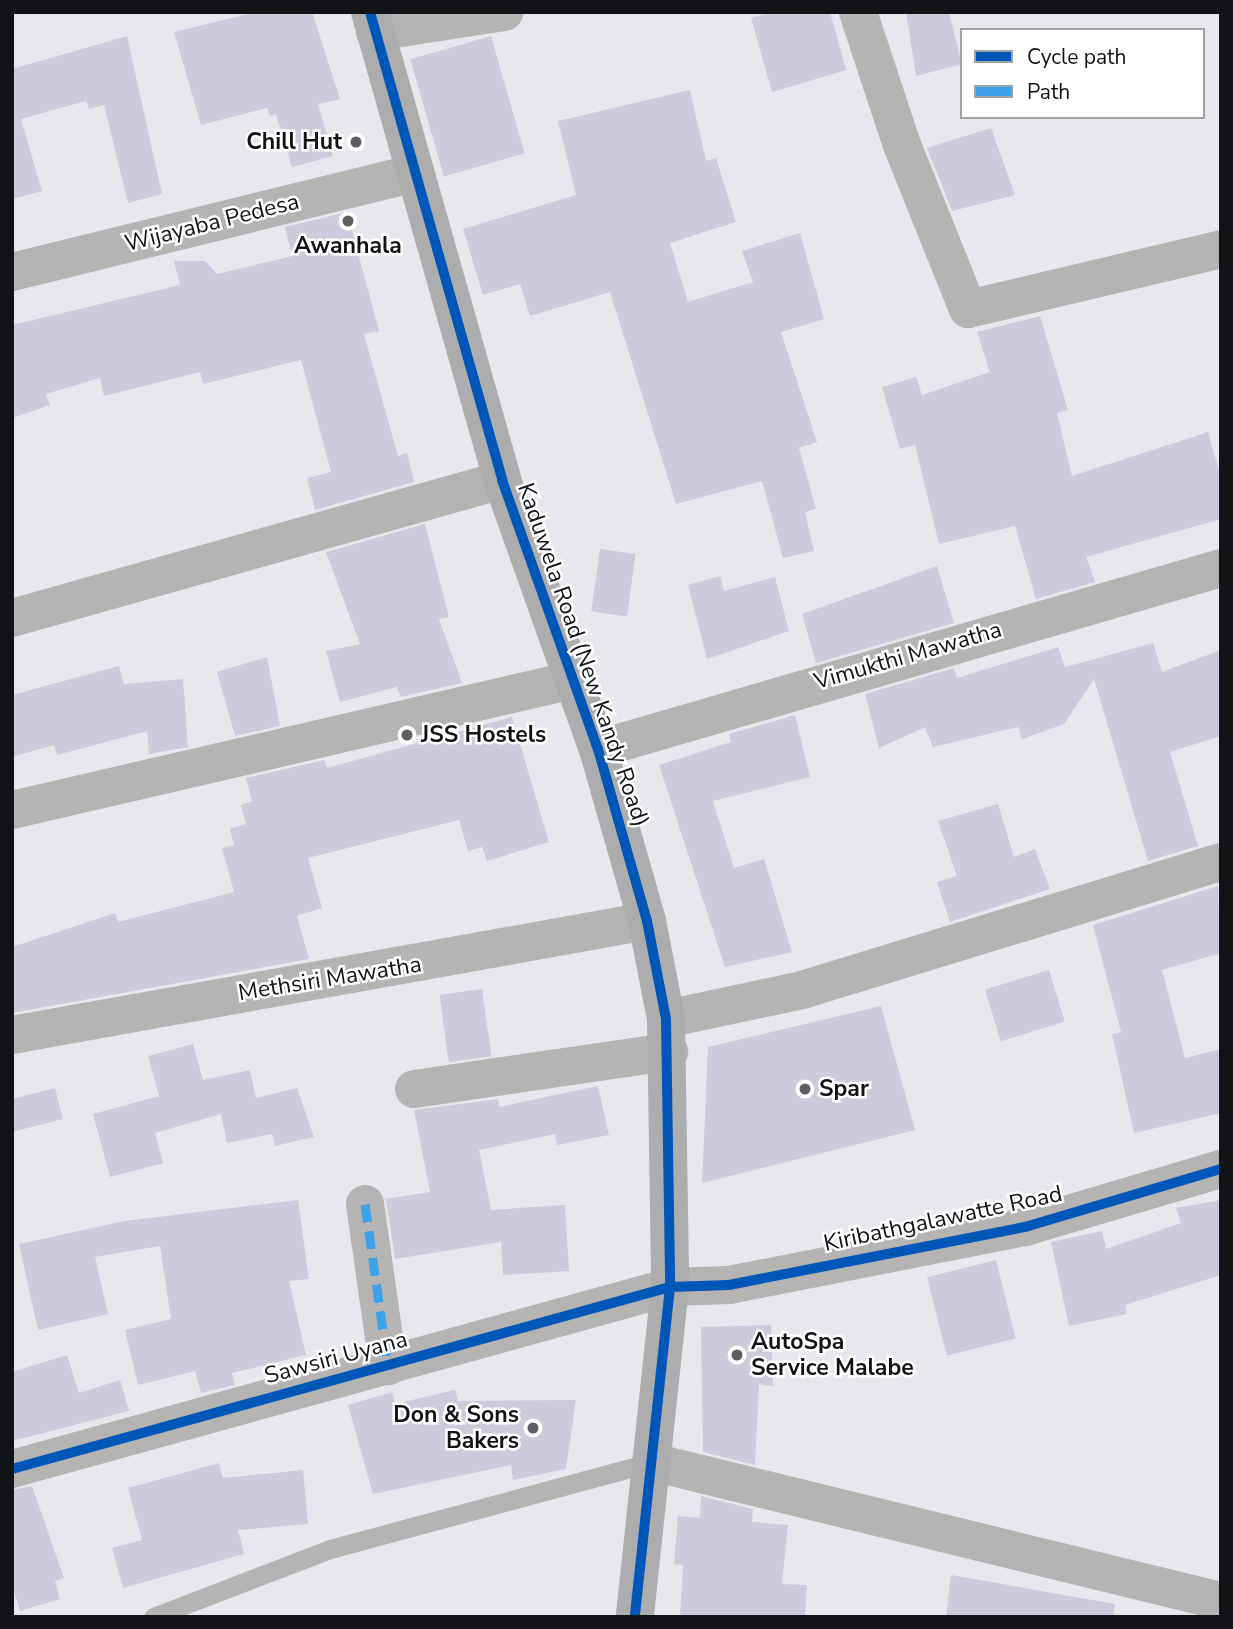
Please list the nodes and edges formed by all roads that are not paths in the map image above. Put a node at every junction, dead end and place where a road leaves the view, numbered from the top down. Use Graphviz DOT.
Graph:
graph roads {
  1 [pos="504,12"];
  2 [pos="858,12"];
  3 [pos="372,22"];
  4 [pos="411,174"];
  5 [pos="1221,249"];
  6 [pos="12,272"];
  7 [pos="502,481"];
  8 [pos="1221,568"];
  9 [pos="12,618"];
  10 [pos="573,680"];
  11 [pos="598,749"];
  12 [pos="12,810"];
  13 [pos="1221,862"];
  14 [pos="647,921"];
  15 [pos="12,1035"];
  16 [pos="667,1035"];
  17 [pos="414,1089"];
  18 [pos="1221,1169"];
  19 [pos="365,1204"];
  20 [pos="670,1287"];
  21 [pos="388,1366"];
  22 [pos="652,1462"];
  23 [pos="12,1469"];
  24 [pos="1155,1600"];
  25 [pos="1221,1601"];
  26 [pos="153,1617"];
  27 [pos="635,1617"];
  1 -- 3 [label="street"];
  2 -- 5 [label="street"];
  3 -- 4 [label="main road, Kaduwela Road (New Kandy Road)"];
  4 -- 6 [label="street, Wijayaba Pedesa"];
  4 -- 7 [label="main road, Kaduwela Road (New Kandy Road)"];
  7 -- 9 [label="street"];
  7 -- 10 [label="main road, Kaduwela Road (New Kandy Road)"];
  8 -- 11 [label="street, Vimukthi Mawatha"];
  10 -- 11 [label="main road, Kaduwela Road (New Kandy Road)"];
  10 -- 12 [label="street"];
  11 -- 14 [label="main road, Kaduwela Road (New Kandy Road)"];
  13 -- 16 [label="street"];
  14 -- 15 [label="street, Methsiri Mawatha"];
  14 -- 16 [label="main road, Kaduwela Road (New Kandy Road)"];
  16 -- 17 [label="street"];
  16 -- 20 [label="main road, Kaduwela Road (New Kandy Road)"];
  18 -- 20 [label="street, Kiribathgalawatte Road"];
  19 -- 21 [label="street"];
  20 -- 21 [label="street, Sawsiri Uyana"];
  20 -- 22 [label="main road, Kaduwela Road (New Kandy Road)"];
  21 -- 23 [label="street, Sawsiri Uyana"];
  22 -- 24 [label="street"];
  22 -- 26 [label="lane"];
  22 -- 27 [label="main road, Kaduwela Road (New Kandy Road)"];
  24 -- 25 [label="street"];
}
